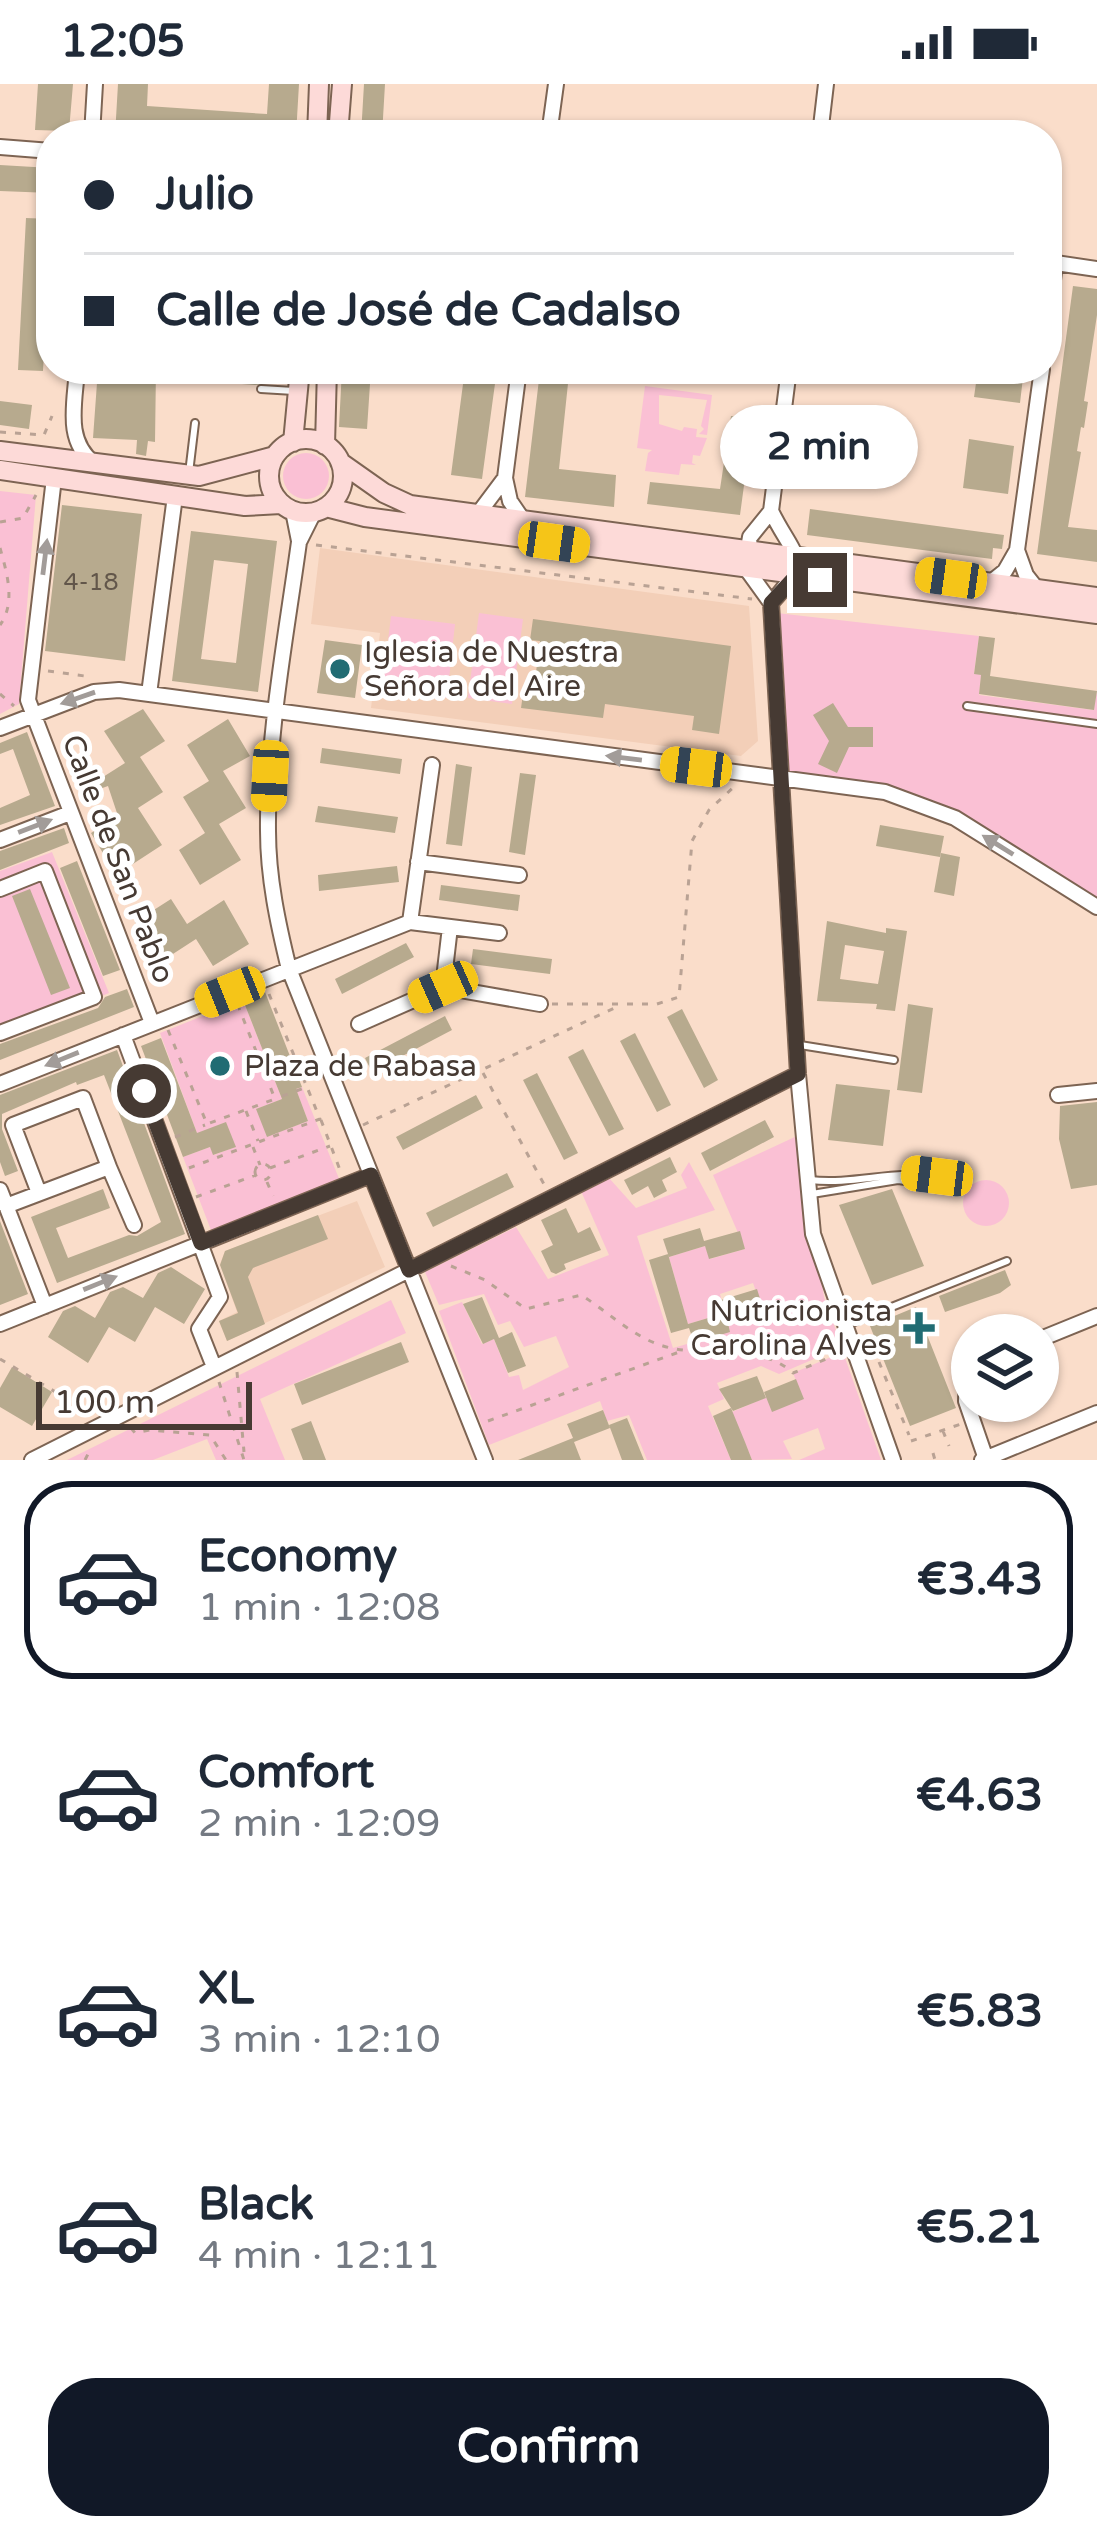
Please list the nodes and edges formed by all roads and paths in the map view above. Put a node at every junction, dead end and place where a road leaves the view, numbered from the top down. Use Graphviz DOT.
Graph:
graph roads {
  1 [pos="95,84"];
  2 [pos="320,84"];
  3 [pos="342,84"];
  4 [pos="556,84"];
  5 [pos="826,84"];
  6 [pos="93,120"];
  7 [pos="317,120"];
  8 [pos="339,120"];
  9 [pos="551,120"];
  10 [pos="822,120"];
  11 [pos="0,147"];
  12 [pos="36,150"];
  13 [pos="1062,264"];
  14 [pos="1097,269"];
  15 [pos="76,384"];
  16 [pos="299,384"];
  17 [pos="327,384"];
  18 [pos="517,384"];
  19 [pos="787,384"];
  20 [pos="1040,384"];
  21 [pos="261,389"];
  22 [pos="298,392"];
  23 [pos="52,416"];
  24 [pos="195,423"];
  25 [pos="73,431"];
  26 [pos="0,432"];
  27 [pos="293,442"];
  28 [pos="325,445"];
  29 [pos="0,451"];
  30 [pos="275,456"];
  31 [pos="43,457"];
  32 [pos="340,463"];
  33 [pos="95,464"];
  34 [pos="0,470"];
  35 [pos="189,476"];
  36 [pos="54,478"];
  37 [pos="505,478"];
  38 [pos="36,495"];
  39 [pos="175,496"];
  40 [pos="287,507"];
  41 [pos="320,509"];
  42 [pos="771,511"];
  43 [pos="478,514"];
  44 [pos="523,520"];
  45 [pos="0,522"];
  46 [pos="299,542"];
  47 [pos="316,545"];
  48 [pos="0,548"];
  49 [pos="1017,550"];
  50 [pos="747,551"];
  51 [pos="793,558"];
  52 [pos="990,583"];
  53 [pos="1037,589"];
  54 [pos="1097,597"];
  55 [pos="771,603"];
  56 [pos="1097,614"];
  57 [pos="0,625"];
  58 [pos="37,669"];
  59 [pos="106,679"];
  60 [pos="0,694"];
  61 [pos="148,694"];
  62 [pos="967,706"];
  63 [pos="15,707"];
  64 [pos="33,714"];
  65 [pos="276,714"];
  66 [pos="1097,724"];
  67 [pos="0,728"];
  68 [pos="432,766"];
  69 [pos="740,772"];
  70 [pos="782,778"];
  71 [pos="70,813"];
  72 [pos="0,840"];
  73 [pos="418,862"];
  74 [pos="519,875"];
  75 [pos="0,889"];
  76 [pos="1097,907"];
  77 [pos="410,922"];
  78 [pos="450,927"];
  79 [pos="499,933"];
  80 [pos="289,969"];
  81 [pos="443,987"];
  82 [pos="268,990"];
  83 [pos="237,1001"];
  84 [pos="540,1004"];
  85 [pos="623,1004"];
  86 [pos="359,1024"];
  87 [pos="160,1026"];
  88 [pos="0,1033"];
  89 [pos="123,1035"];
  90 [pos="796,1044"];
  91 [pos="894,1060"];
  92 [pos="482,1070"];
  93 [pos="798,1074"];
  94 [pos="0,1084"];
  95 [pos="307,1087"];
  96 [pos="1097,1091"];
  97 [pos="1058,1095"];
  98 [pos="275,1099"];
  99 [pos="245,1110"];
  100 [pos="320,1119"];
  101 [pos="207,1124"];
  102 [pos="353,1130"];
  103 [pos="174,1137"];
  104 [pos="255,1144"];
  105 [pos="330,1146"];
  106 [pos="260,1165"];
  107 [pos="109,1167"];
  108 [pos="270,1168"];
  109 [pos="186,1170"];
  110 [pos="340,1171"];
  111 [pos="256,1175"];
  112 [pos="371,1175"];
  113 [pos="266,1180"];
  114 [pos="808,1187"];
  115 [pos="39,1193"];
  116 [pos="2,1195"];
  117 [pos="272,1196"];
  118 [pos="196,1197"];
  119 [pos="551,1198"];
  120 [pos="134,1225"];
  121 [pos="201,1243"];
  122 [pos="432,1258"];
  123 [pos="1006,1262"];
  124 [pos="409,1270"];
  125 [pos="45,1306"];
  126 [pos="1097,1316"];
  127 [pos="0,1324"];
  128 [pos="849,1324"];
  129 [pos="1059,1331"];
  130 [pos="852,1348"];
  131 [pos="684,1351"];
  132 [pos="0,1359"];
  133 [pos="879,1362"];
  134 [pos="214,1367"];
  135 [pos="236,1367"];
  136 [pos="1097,1413"];
  137 [pos="96,1416"];
  138 [pos="973,1422"];
  139 [pos="127,1425"];
  140 [pos="958,1425"];
  141 [pos="472,1426"];
  142 [pos="943,1430"];
  143 [pos="95,1442"];
  144 [pos="949,1446"];
  145 [pos="933,1453"];
  146 [pos="984,1459"];
  147 [pos="32,1460"];
  148 [pos="85,1460"];
  149 [pos="226,1460"];
  150 [pos="244,1460"];
  151 [pos="485,1460"];
  152 [pos="893,1460"];
  153 [pos="935,1460"];
  1 -- 6 [label="street"];
  2 -- 7 [label="main road"];
  3 -- 8 [label="main road"];
  4 -- 9 [label="street"];
  5 -- 10 [label="street"];
  11 -- 12 [label="street"];
  13 -- 14 [label="street"];
  15 -- 25 [label="street"];
  16 -- 22 [label="main road"];
  17 -- 28 [label="main road"];
  18 -- 37 [label="street"];
  19 -- 42 [label="street"];
  20 -- 49 [label="street"];
  21 -- 22 [label="lane"];
  22 -- 27 [label="main road"];
  23 -- 26 [label="path"];
  24 -- 35 [label="lane"];
  25 -- 31 [label="street"];
  25 -- 33 [label="street"];
  27 -- 28 [label="main road"];
  27 -- 30 [label="main road"];
  28 -- 32 [label="main road"];
  29 -- 31 [label="main road"];
  30 -- 35 [label="main road"];
  30 -- 40 [label="main road"];
  31 -- 33 [label="main road"];
  32 -- 41 [label="main road"];
  32 -- 43 [label="main road"];
  33 -- 35 [label="main road"];
  34 -- 36 [label="main road"];
  36 -- 39 [label="main road"];
  64 -- 36 [label="street, one-way"];
  37 -- 43 [label="street"];
  37 -- 44 [label="street"];
  38 -- 45 [label="path"];
  39 -- 40 [label="main road"];
  39 -- 61 [label="street"];
  40 -- 41 [label="main road"];
  40 -- 46 [label="street"];
  41 -- 46 [label="street"];
  41 -- 50 [label="main road"];
  42 -- 50 [label="street"];
  42 -- 51 [label="street"];
  43 -- 44 [label="main road"];
  44 -- 50 [label="main road"];
  46 -- 65 [label="street"];
  47 -- 55 [label="path"];
  48 -- 57 [label="path"];
  49 -- 52 [label="street"];
  49 -- 53 [label="street"];
  50 -- 51 [label="main road"];
  50 -- 55 [label="street"];
  51 -- 52 [label="main road"];
  51 -- 55 [label="street"];
  51 -- 56 [label="main road"];
  52 -- 53 [label="main road"];
  53 -- 54 [label="main road"];
  55 -- 70 [label="street"];
  58 -- 59 [label="path"];
  60 -- 63 [label="path"];
  61 -- 64 [label="street, one-way"];
  61 -- 65 [label="street"];
  62 -- 66 [label="lane"];
  64 -- 67 [label="street"];
  64 -- 71 [label="street, Calle de San Pablo"];
  69 -- 65 [label="street, one-way"];
  65 -- 80 [label="street"];
  68 -- 73 [label="street"];
  69 -- 70 [label="street"];
  69 -- 85 [label="path"];
  76 -- 70 [label="street, one-way"];
  70 -- 90 [label="street"];
  72 -- 71 [label="street, one-way"];
  71 -- 87 [label="street, Calle de San Pablo"];
  73 -- 74 [label="street"];
  73 -- 77 [label="street"];
  75 -- 88 [label="street"];
  77 -- 78 [label="street"];
  77 -- 80 [label="street"];
  78 -- 79 [label="street"];
  78 -- 81 [label="street"];
  80 -- 87 [label="street"];
  80 -- 102 [label="street"];
  81 -- 84 [label="street"];
  81 -- 86 [label="street"];
  82 -- 95 [label="path"];
  83 -- 98 [label="path"];
  84 -- 85 [label="path"];
  85 -- 92 [label="path"];
  87 -- 89 [label="street"];
  87 -- 101 [label="path"];
  89 -- 94 [label="street, one-way"];
  89 -- 121 [label="street"];
  90 -- 91 [label="lane"];
  90 -- 93 [label="street"];
  92 -- 102 [label="path"];
  92 -- 119 [label="path"];
  93 -- 114 [label="street"];
  93 -- 119 [label="street"];
  95 -- 98 [label="path"];
  95 -- 100 [label="path"];
  96 -- 97 [label="street"];
  98 -- 99 [label="path"];
  99 -- 101 [label="path"];
  99 -- 104 [label="path"];
  100 -- 104 [label="path"];
  100 -- 105 [label="path"];
  101 -- 103 [label="path"];
  102 -- 112 [label="street"];
  104 -- 106 [label="path"];
  104 -- 109 [label="path"];
  105 -- 108 [label="path"];
  105 -- 110 [label="path"];
  106 -- 108 [label="path"];
  106 -- 111 [label="path"];
  107 -- 115 [label="street"];
  107 -- 115 [label="street"];
  107 -- 120 [label="street"];
  108 -- 113 [label="path"];
  111 -- 113 [label="path"];
  111 -- 118 [label="path"];
  112 -- 121 [label="street"];
  112 -- 124 [label="street"];
  113 -- 117 [label="path"];
  114 -- 114 [label="lane"];
  114 -- 128 [label="street"];
  115 -- 116 [label="street"];
  116 -- 125 [label="street"];
  119 -- 122 [label="street"];
  125 -- 121 [label="street, one-way"];
  121 -- 134 [label="street"];
  122 -- 124 [label="street"];
  122 -- 131 [label="path"];
  123 -- 128 [label="lane"];
  124 -- 134 [label="street"];
  124 -- 141 [label="street"];
  125 -- 127 [label="street"];
  126 -- 129 [label="street"];
  128 -- 130 [label="street"];
  130 -- 131 [label="path"];
  130 -- 152 [label="street"];
  131 -- 141 [label="path"];
  132 -- 137 [label="path"];
  133 -- 142 [label="path"];
  134 -- 147 [label="street"];
  134 -- 150 [label="path"];
  135 -- 150 [label="path"];
  136 -- 146 [label="street"];
  138 -- 146 [label="street"];
  139 -- 149 [label="path"];
  140 -- 142 [label="path"];
  141 -- 151 [label="street"];
  142 -- 144 [label="path"];
  143 -- 148 [label="path"];
  145 -- 153 [label="path"];
}
